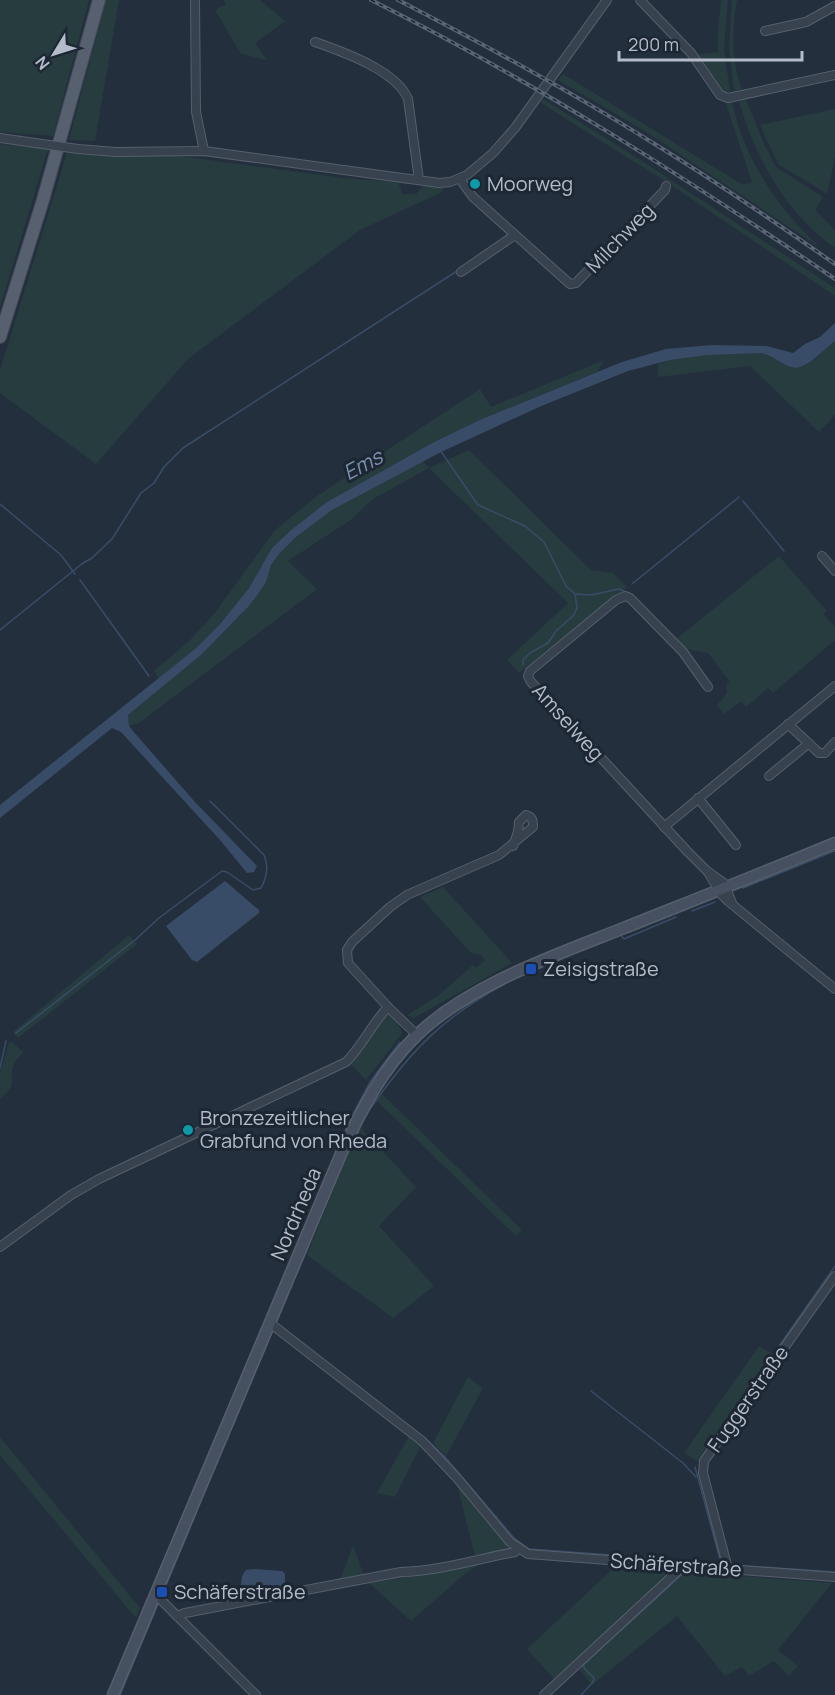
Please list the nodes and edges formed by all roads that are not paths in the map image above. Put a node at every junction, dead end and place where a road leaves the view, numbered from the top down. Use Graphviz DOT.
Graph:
graph roads {
  1 [pos="99,0"];
  2 [pos="195,0"];
  3 [pos="607,0"];
  4 [pos="640,0"];
  5 [pos="835,6"];
  6 [pos="765,31"];
  7 [pos="315,42"];
  8 [pos="835,75"];
  9 [pos="0,138"];
  10 [pos="204,151"];
  11 [pos="460,179"];
  12 [pos="419,180"];
  13 [pos="666,186"];
  14 [pos="515,235"];
  15 [pos="461,272"];
  16 [pos="0,337"];
  17 [pos="822,556"];
  18 [pos="834,567"];
  19 [pos="708,687"];
  20 [pos="834,688"];
  21 [pos="788,724"];
  22 [pos="835,742"];
  23 [pos="808,744"];
  24 [pos="769,776"];
  25 [pos="698,798"];
  26 [pos="664,826"];
  27 [pos="835,843"];
  28 [pos="736,845"];
  29 [pos="513,846"];
  30 [pos="722,889"];
  31 [pos="835,989"];
  32 [pos="388,1007"];
  33 [pos="417,1035"];
  34 [pos="0,1247"];
  35 [pos="835,1276"];
  36 [pos="270,1323"];
  37 [pos="518,1549"];
  38 [pos="679,1564"];
  39 [pos="729,1569"];
  40 [pos="835,1577"];
  41 [pos="156,1596"];
  42 [pos="177,1616"];
  43 [pos="113,1695"];
  44 [pos="256,1695"];
  45 [pos="544,1695"];
  1 -- 16 [label="main road"];
  2 -- 10 [label="street"];
  3 -- 11 [label="street"];
  4 -- 8 [label="street"];
  5 -- 6 [label="street"];
  7 -- 12 [label="street"];
  9 -- 10 [label="street, bridge"];
  10 -- 12 [label="street"];
  11 -- 12 [label="street"];
  11 -- 14 [label="street, Milchweg"];
  13 -- 14 [label="street, Milchweg"];
  14 -- 15 [label="street"];
  17 -- 18 [label="street"];
  19 -- 26 [label="street, Amselweg"];
  20 -- 21 [label="street"];
  21 -- 23 [label="street"];
  21 -- 25 [label="street"];
  22 -- 23 [label="street"];
  23 -- 24 [label="street"];
  25 -- 26 [label="street"];
  25 -- 28 [label="street"];
  26 -- 30 [label="street, Amselweg"];
  27 -- 30 [label="main road, Nordrheda"];
  29 -- 32 [label="street"];
  30 -- 31 [label="street, Amselweg"];
  30 -- 33 [label="main road, Nordrheda"];
  32 -- 33 [label="street"];
  32 -- 34 [label="street"];
  33 -- 36 [label="main road, Nordrheda"];
  35 -- 39 [label="street, Fuggerstraße"];
  36 -- 37 [label="street"];
  36 -- 41 [label="main road, Nordrheda"];
  37 -- 38 [label="street, Schäferstraße"];
  37 -- 42 [label="street, Schäferstraße"];
  38 -- 39 [label="street, Schäferstraße"];
  38 -- 45 [label="street"];
  39 -- 40 [label="street, Schäferstraße"];
  41 -- 42 [label="street"];
  41 -- 43 [label="main road, Nordrheda"];
  42 -- 44 [label="street"];
}
